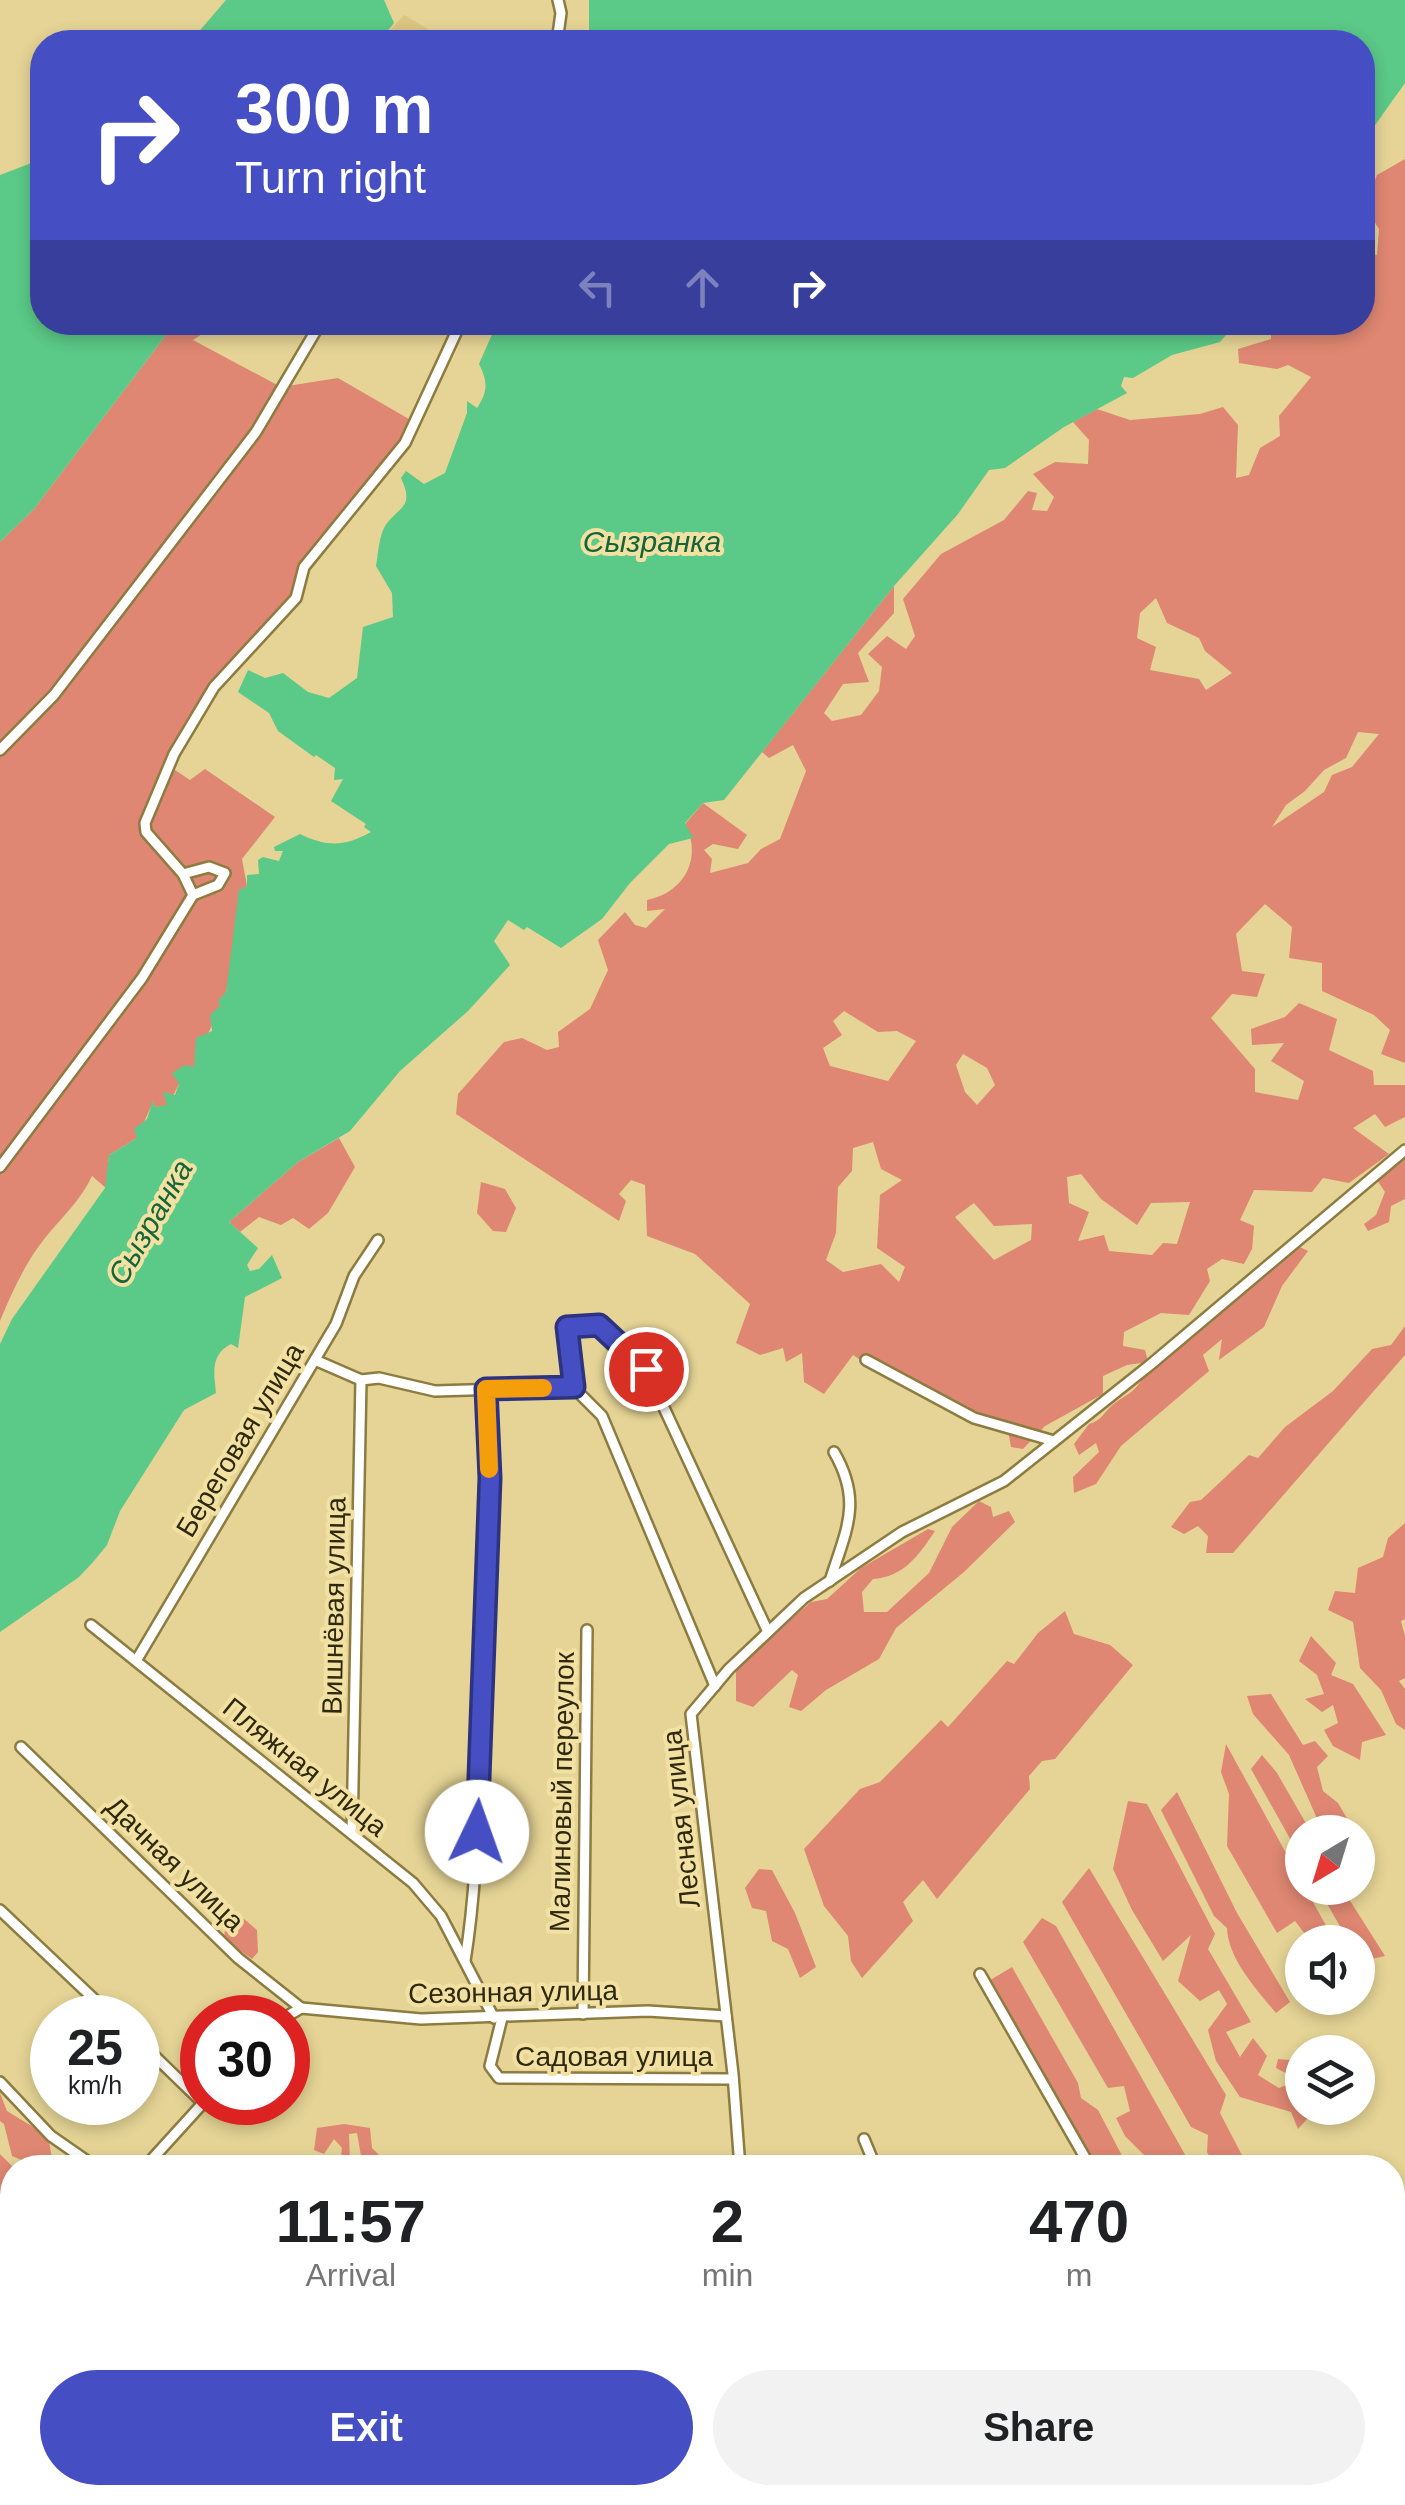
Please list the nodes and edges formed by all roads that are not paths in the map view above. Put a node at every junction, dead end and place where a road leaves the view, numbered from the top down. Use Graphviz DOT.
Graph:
graph roads {
  1 [pos="558,0"];
  2 [pos="561,30"];
  3 [pos="313,335"];
  4 [pos="455,335"];
  5 [pos="0,750"];
  6 [pos="184,874"];
  7 [pos="193,896"];
  8 [pos="1405,1150"];
  9 [pos="0,1168"];
  10 [pos="378,1240"];
  11 [pos="315,1360"];
  12 [pos="866,1360"];
  13 [pos="361,1380"];
  14 [pos="574,1387"];
  15 [pos="486,1389"];
  16 [pos="1054,1440"];
  17 [pos="834,1452"];
  18 [pos="830,1580"];
  19 [pos="91,1625"];
  20 [pos="586,1630"];
  21 [pos="768,1632"];
  22 [pos="136,1661"];
  23 [pos="715,1686"];
  24 [pos="21,1747"];
  25 [pos="352,1833"];
  26 [pos="0,1910"];
  27 [pos="465,1962"];
  28 [pos="980,1974"];
  29 [pos="90,1995"];
  30 [pos="285,1995"];
  31 [pos="310,2009"];
  32 [pos="583,2014"];
  33 [pos="726,2016"];
  34 [pos="498,2018"];
  35 [pos="160,2061"];
  36 [pos="733,2079"];
  37 [pos="180,2080"];
  38 [pos="0,2082"];
  39 [pos="182,2125"];
  40 [pos="864,2139"];
  41 [pos="78,2155"];
  42 [pos="156,2155"];
  43 [pos="739,2155"];
  44 [pos="871,2155"];
  45 [pos="1084,2155"];
  1 -- 2 [label="street"];
  3 -- 5 [label="street"];
  4 -- 6 [label="street"];
  6 -- 7 [label="street"];
  6 -- 7 [label="street"];
  7 -- 9 [label="street"];
  8 -- 16 [label="street, Лесная улица"];
  10 -- 11 [label="street, Береговая улица"];
  11 -- 13 [label="street"];
  11 -- 22 [label="street, Береговая улица"];
  12 -- 16 [label="street"];
  13 -- 15 [label="street"];
  13 -- 25 [label="street, Вишнёвая улица"];
  14 -- 15 [label="street"];
  14 -- 21 [label="street"];
  14 -- 23 [label="street"];
  15 -- 27 [label="street"];
  16 -- 18 [label="street, Лесная улица"];
  17 -- 18 [label="street"];
  18 -- 21 [label="street, Лесная улица"];
  19 -- 22 [label="street, Пляжная улица"];
  20 -- 32 [label="street, Малиновый переулок"];
  21 -- 23 [label="street, Лесная улица"];
  22 -- 25 [label="street, Пляжная улица"];
  23 -- 33 [label="street, Лесная улица"];
  24 -- 30 [label="street, Дачная улица"];
  25 -- 27 [label="street, Пляжная улица"];
  26 -- 29 [label="street"];
  27 -- 34 [label="street, Пляжная улица"];
  28 -- 45 [label="street"];
  31 -- 34 [label="street, Сезонная улица"];
  32 -- 33 [label="street, Сезонная улица"];
  32 -- 34 [label="street, Сезонная улица"];
  33 -- 36 [label="street, Лесная улица"];
  34 -- 36 [label="street, Садовая улица"];
  35 -- 37 [label="street"];
  36 -- 43 [label="street, Лесная улица"];
  38 -- 41 [label="street"];
  39 -- 42 [label="street"];
  40 -- 44 [label="street"];
}
